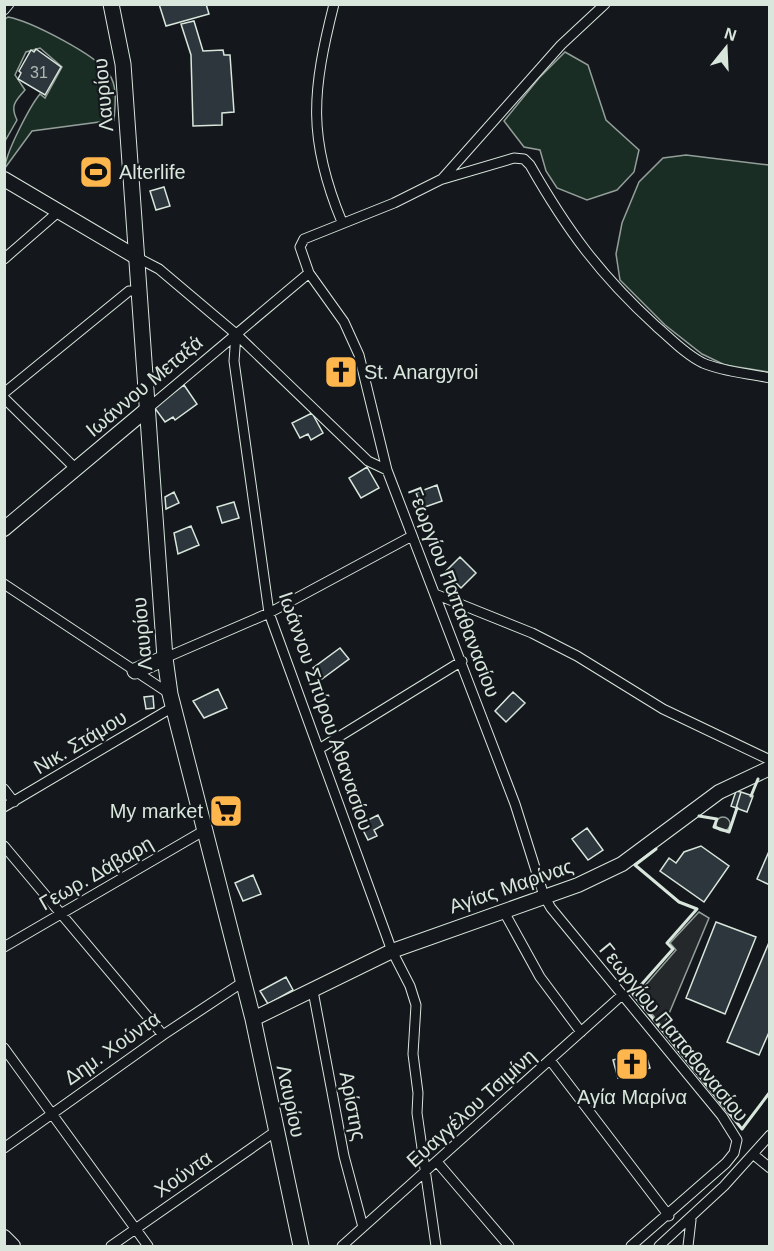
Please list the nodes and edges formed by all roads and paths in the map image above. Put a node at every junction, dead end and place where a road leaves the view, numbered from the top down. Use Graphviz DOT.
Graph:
graph roads {
  1 [pos="9,4"];
  2 [pos="111,4"];
  3 [pos="334,4"];
  4 [pos="605,4"];
  5 [pos="4,10"];
  6 [pos="4,179"];
  7 [pos="442,179"];
  8 [pos="58,212"];
  9 [pos="342,222"];
  10 [pos="136,257"];
  11 [pos="4,260"];
  12 [pos="309,273"];
  13 [pos="138,291"];
  14 [pos="236,334"];
  15 [pos="770,378"];
  16 [pos="4,393"];
  17 [pos="4,398"];
  18 [pos="146,410"];
  19 [pos="76,469"];
  20 [pos="387,470"];
  21 [pos="4,529"];
  22 [pos="412,537"];
  23 [pos="4,584"];
  24 [pos="435,594"];
  25 [pos="269,613"];
  26 [pos="165,658"];
  27 [pos="462,661"];
  28 [pos="135,671"];
  29 [pos="171,700"];
  30 [pos="319,749"];
  31 [pos="770,760"];
  32 [pos="770,768"];
  33 [pos="4,789"];
  34 [pos="9,804"];
  35 [pos="205,830"];
  36 [pos="4,846"];
  37 [pos="544,896"];
  38 [pos="503,910"];
  39 [pos="60,914"];
  40 [pos="4,947"];
  41 [pos="392,951"];
  42 [pos="243,982"];
  43 [pos="313,991"];
  44 [pos="622,994"];
  45 [pos="252,1019"];
  46 [pos="582,1032"];
  47 [pos="163,1035"];
  48 [pos="4,1048"];
  49 [pos="550,1060"];
  50 [pos="51,1113"];
  51 [pos="276,1131"];
  52 [pos="770,1134"];
  53 [pos="4,1148"];
  54 [pos="754,1155"];
  55 [pos="438,1163"];
  56 [pos="770,1168"];
  57 [pos="425,1174"];
  58 [pos="669,1216"];
  59 [pos="691,1220"];
  60 [pos="363,1227"];
  61 [pos="136,1229"];
  62 [pos="4,1237"];
  63 [pos="13,1246"];
  64 [pos="111,1246"];
  65 [pos="148,1246"];
  66 [pos="301,1246"];
  67 [pos="342,1246"];
  68 [pos="436,1246"];
  69 [pos="509,1246"];
  70 [pos="631,1246"];
  71 [pos="659,1246"];
  72 [pos="688,1246"];
  1 -- 5 [label="street"];
  2 -- 10 [label="main road, Λαυρίου"];
  3 -- 9 [label="street"];
  4 -- 7 [label="street, Γεωργίου Παπαθανασίου"];
  6 -- 8 [label="street"];
  7 -- 9 [label="street, Γεωργίου Παπαθανασίου"];
  7 -- 15 [label="street"];
  8 -- 10 [label="street"];
  8 -- 11 [label="street"];
  9 -- 12 [label="street, Γεωργίου Παπαθανασίου"];
  10 -- 13 [label="main road, Λαυρίου"];
  10 -- 14 [label="street"];
  12 -- 14 [label="street, Ιωάννου Μεταξά"];
  12 -- 20 [label="street, Γεωργίου Παπαθανασίου"];
  13 -- 16 [label="street"];
  13 -- 18 [label="main road, Λαυρίου"];
  14 -- 18 [label="street, Ιωάννου Μεταξά"];
  14 -- 20 [label="street"];
  14 -- 25 [label="street, Ιωάννου Σπύρου Αθανασίου"];
  17 -- 19 [label="street"];
  18 -- 19 [label="street, Ιωάννου Μεταξά"];
  18 -- 26 [label="main road, Λαυρίου"];
  19 -- 21 [label="street, Ιωάννου Μεταξά"];
  20 -- 22 [label="street, Γεωργίου Παπαθανασίου"];
  22 -- 24 [label="street, Γεωργίου Παπαθανασίου"];
  22 -- 25 [label="street"];
  23 -- 28 [label="street"];
  24 -- 27 [label="street, Γεωργίου Παπαθανασίου"];
  24 -- 31 [label="street"];
  25 -- 26 [label="street"];
  25 -- 30 [label="street, Ιωάννου Σπύρου Αθανασίου"];
  26 -- 28 [label="main road"];
  26 -- 29 [label="main road, Λαυρίου"];
  27 -- 30 [label="street"];
  27 -- 37 [label="street, Γεωργίου Παπαθανασίου"];
  28 -- 29 [label="street"];
  29 -- 34 [label="street, Νικ. Στάμου"];
  29 -- 35 [label="main road, Λαυρίου"];
  30 -- 41 [label="street, Ιωάννου Σπύρου Αθανασίου"];
  32 -- 37 [label="street, Αγίας Μαρίνας"];
  33 -- 34 [label="street"];
  35 -- 39 [label="street, Γεωρ. Δάβαρη"];
  35 -- 42 [label="main road, Λαυρίου"];
  36 -- 39 [label="street"];
  37 -- 38 [label="street, Αγίας Μαρίνας"];
  37 -- 44 [label="street, Γεωργίου Παπαθανασίου"];
  38 -- 41 [label="street, Αγίας Μαρίνας"];
  38 -- 46 [label="street"];
  39 -- 40 [label="street, Γεωρ. Δάβαρη"];
  39 -- 47 [label="street"];
  41 -- 43 [label="street, Αγίας Μαρίνας"];
  41 -- 57 [label="street, Ιωάννου Σπύρου Αθανασίου"];
  42 -- 45 [label="main road, Λαυρίου"];
  42 -- 47 [label="street, Δημ. Χούντα"];
  43 -- 45 [label="street, Αγίας Μαρίνας"];
  43 -- 60 [label="street, Αρίστης"];
  44 -- 46 [label="street, Ευαγγέλου Τσιμίνη"];
  44 -- 58 [label="street, Γεωργίου Παπαθανασίου"];
  45 -- 51 [label="main road, Λαυρίου"];
  46 -- 49 [label="street, Ευαγγέλου Τσιμίνη"];
  47 -- 50 [label="street, Δημ. Χούντα"];
  48 -- 50 [label="street"];
  49 -- 55 [label="street, Ευαγγέλου Τσιμίνη"];
  49 -- 58 [label="street"];
  50 -- 53 [label="street, Δημ. Χούντα"];
  50 -- 61 [label="street"];
  51 -- 61 [label="street, Χούντα"];
  51 -- 66 [label="main road, Λαυρίου"];
  52 -- 54 [label="street"];
  54 -- 56 [label="street"];
  54 -- 59 [label="street"];
  55 -- 57 [label="street, Ευαγγέλου Τσιμίνη"];
  55 -- 69 [label="street"];
  57 -- 60 [label="street, Ευαγγέλου Τσιμίνη"];
  57 -- 68 [label="street, Ιωάννου Σπύρου Αθανασίου"];
  58 -- 70 [label="street, Γεωργίου Παπαθανασίου"];
  59 -- 71 [label="street"];
  59 -- 72 [label="street"];
  60 -- 67 [label="street, Ευαγγέλου Τσιμίνη"];
  61 -- 64 [label="street, Χούντα"];
  61 -- 65 [label="street"];
  62 -- 63 [label="street"];
}
